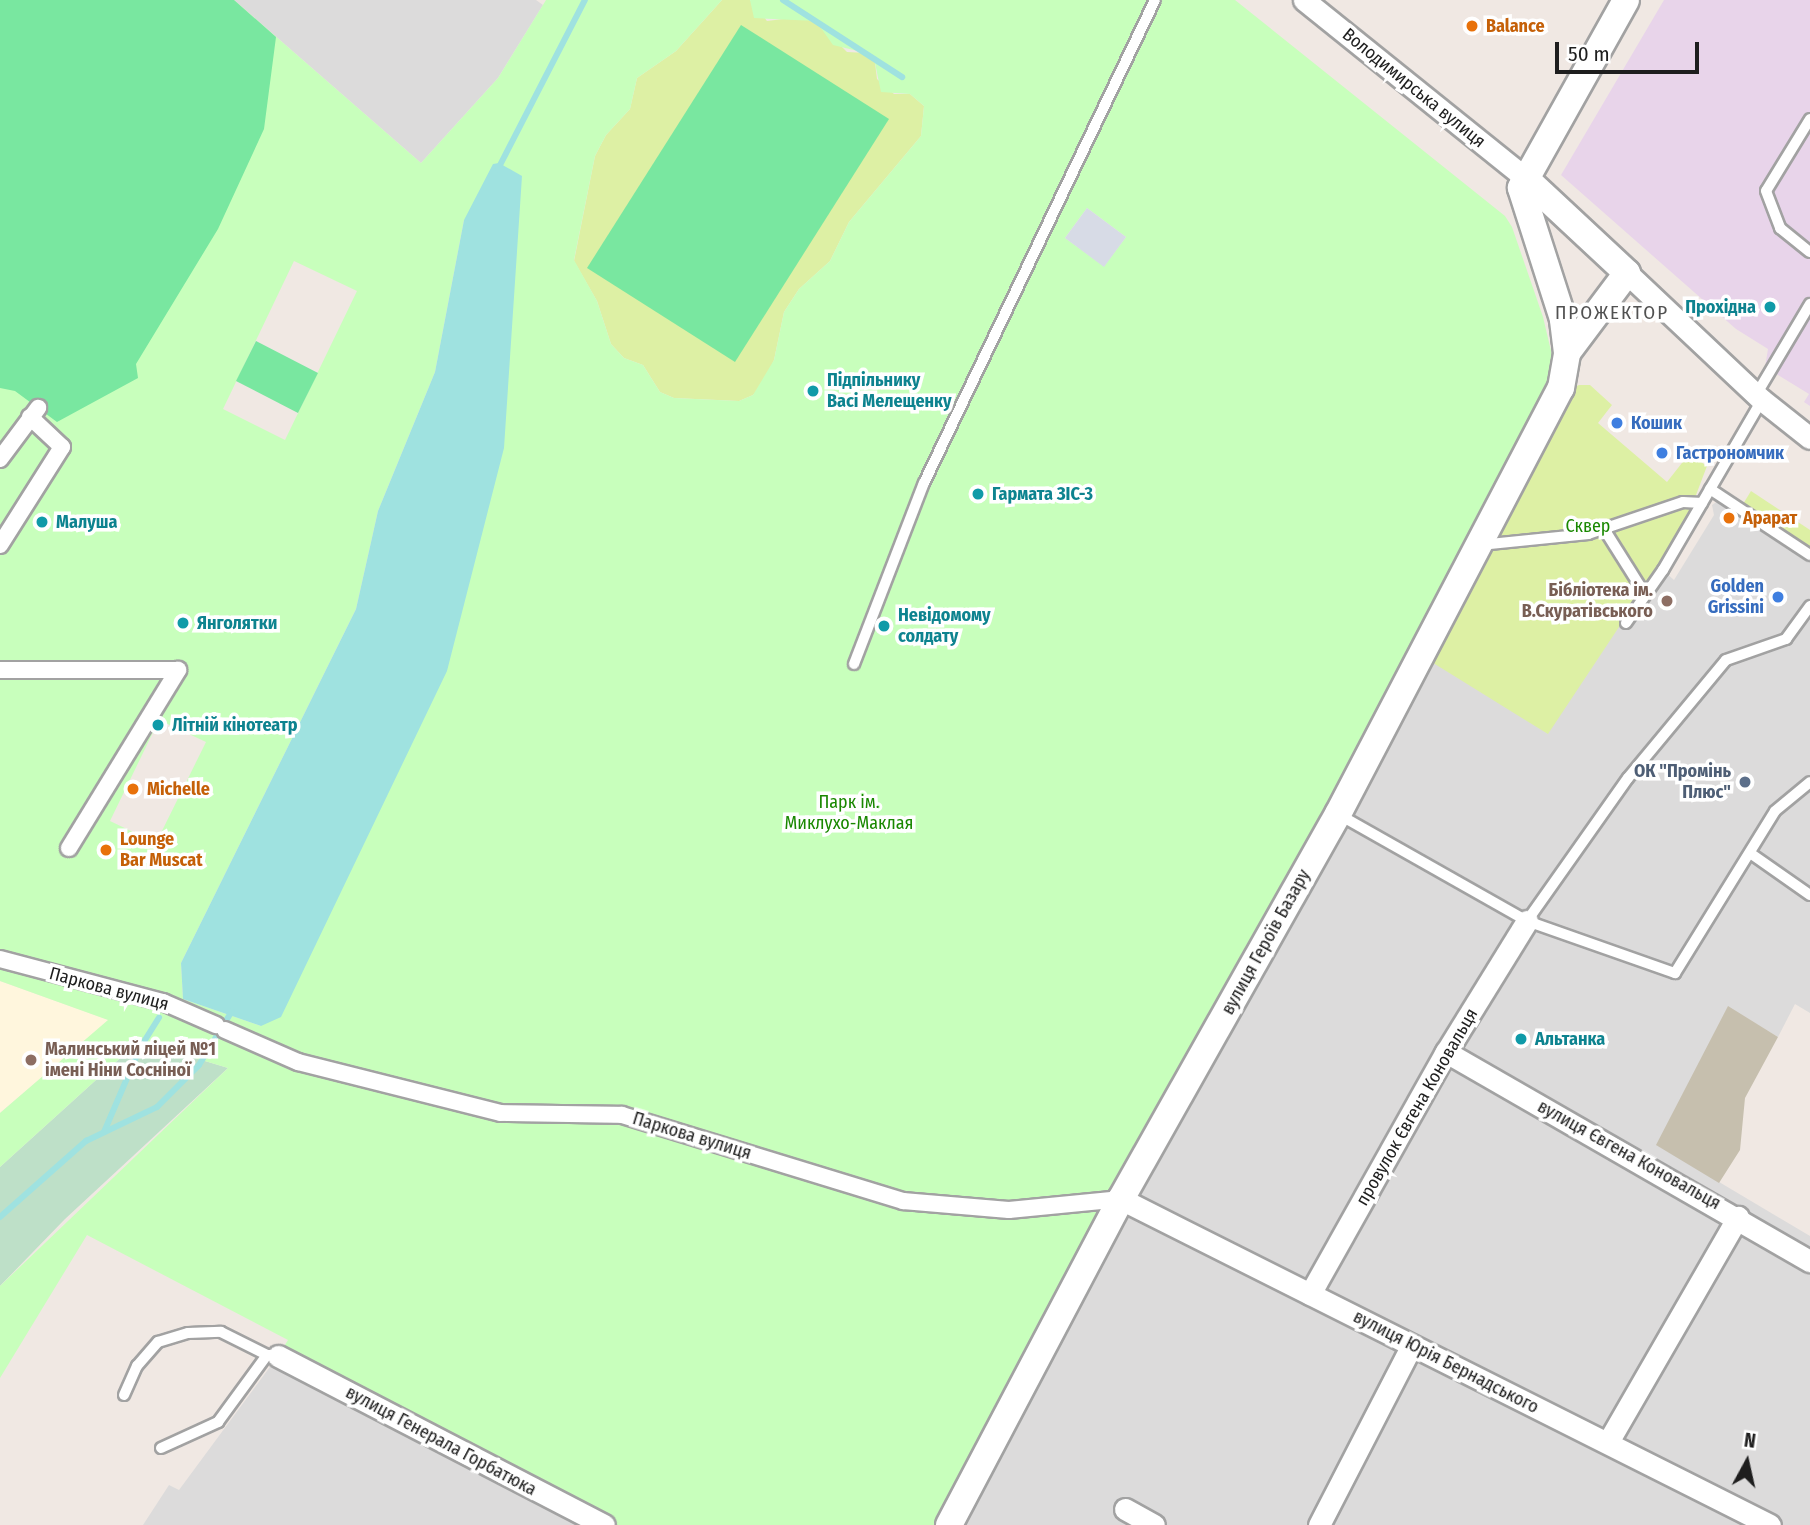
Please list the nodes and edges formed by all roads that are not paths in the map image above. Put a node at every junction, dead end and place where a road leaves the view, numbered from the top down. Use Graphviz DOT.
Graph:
graph roads {
  1 [pos="1155,0"];
  2 [pos="1304,0"];
  3 [pos="1626,0"];
  4 [pos="1810,120"];
  5 [pos="1523,176"];
  6 [pos="1810,252"];
  7 [pos="1627,273"];
  8 [pos="1810,304"];
  9 [pos="1567,353"];
  10 [pos="1759,398"];
  11 [pos="1810,438"];
  12 [pos="0,459"];
  13 [pos="1710,489"];
  14 [pos="1702,503"];
  15 [pos="1604,529"];
  16 [pos="0,545"];
  17 [pos="1477,545"];
  18 [pos="1810,555"];
  19 [pos="1646,594"];
  20 [pos="1810,606"];
  21 [pos="1626,623"];
  22 [pos="854,664"];
  23 [pos="0,670"];
  24 [pos="1810,782"];
  25 [pos="1806,795"];
  26 [pos="1338,814"];
  27 [pos="69,848"];
  28 [pos="1750,853"];
  29 [pos="1810,895"];
  30 [pos="1527,921"];
  31 [pos="0,960"];
  32 [pos="1446,1052"];
  33 [pos="1121,1199"];
  34 [pos="1738,1217"];
  35 [pos="1810,1261"];
  36 [pos="1310,1294"];
  37 [pos="1411,1346"];
  38 [pos="272,1355"];
  39 [pos="124,1395"];
  40 [pos="1608,1442"];
  41 [pos="161,1448"];
  42 [pos="1125,1509"];
  43 [pos="604,1525"];
  44 [pos="949,1525"];
  45 [pos="1154,1525"];
  46 [pos="1319,1525"];
  47 [pos="1770,1525"];
  1 -- 22 [label="lane"];
  2 -- 5 [label="street, Володимирська вулиця"];
  3 -- 5 [label="street"];
  4 -- 6 [label="lane"];
  5 -- 7 [label="street"];
  5 -- 9 [label="street"];
  7 -- 9 [label="street"];
  7 -- 10 [label="street"];
  8 -- 10 [label="lane"];
  9 -- 17 [label="street, вулиця Героїв Базару"];
  10 -- 11 [label="street"];
  10 -- 13 [label="lane"];
  12 -- 16 [label="street"];
  13 -- 14 [label="lane"];
  13 -- 18 [label="lane"];
  14 -- 15 [label="lane"];
  14 -- 19 [label="lane"];
  15 -- 17 [label="lane"];
  15 -- 19 [label="lane"];
  17 -- 26 [label="street, вулиця Героїв Базару"];
  19 -- 21 [label="lane"];
  20 -- 30 [label="lane"];
  23 -- 27 [label="street"];
  24 -- 25 [label="lane"];
  25 -- 28 [label="lane"];
  26 -- 30 [label="lane"];
  26 -- 33 [label="street, вулиця Героїв Базару"];
  28 -- 29 [label="lane"];
  28 -- 30 [label="lane"];
  30 -- 32 [label="street, провулок Євгена Коновальця"];
  31 -- 33 [label="street, Паркова вулиця"];
  32 -- 34 [label="street, вулиця Євгена Коновальця"];
  32 -- 36 [label="street, провулок Євгена Коновальця"];
  33 -- 36 [label="street, вулиця Юрія Бернадського"];
  33 -- 44 [label="street, вулиця Героїв Базару"];
  34 -- 35 [label="street, вулиця Євгена Коновальця"];
  34 -- 40 [label="street"];
  36 -- 37 [label="street, вулиця Юрія Бернадського"];
  37 -- 40 [label="street, вулиця Юрія Бернадського"];
  37 -- 46 [label="street"];
  38 -- 39 [label="lane"];
  38 -- 41 [label="lane"];
  38 -- 43 [label="street, вулиця Генерала Горбатюка"];
  40 -- 47 [label="street, вулиця Юрія Бернадського"];
  42 -- 45 [label="street"];
}
